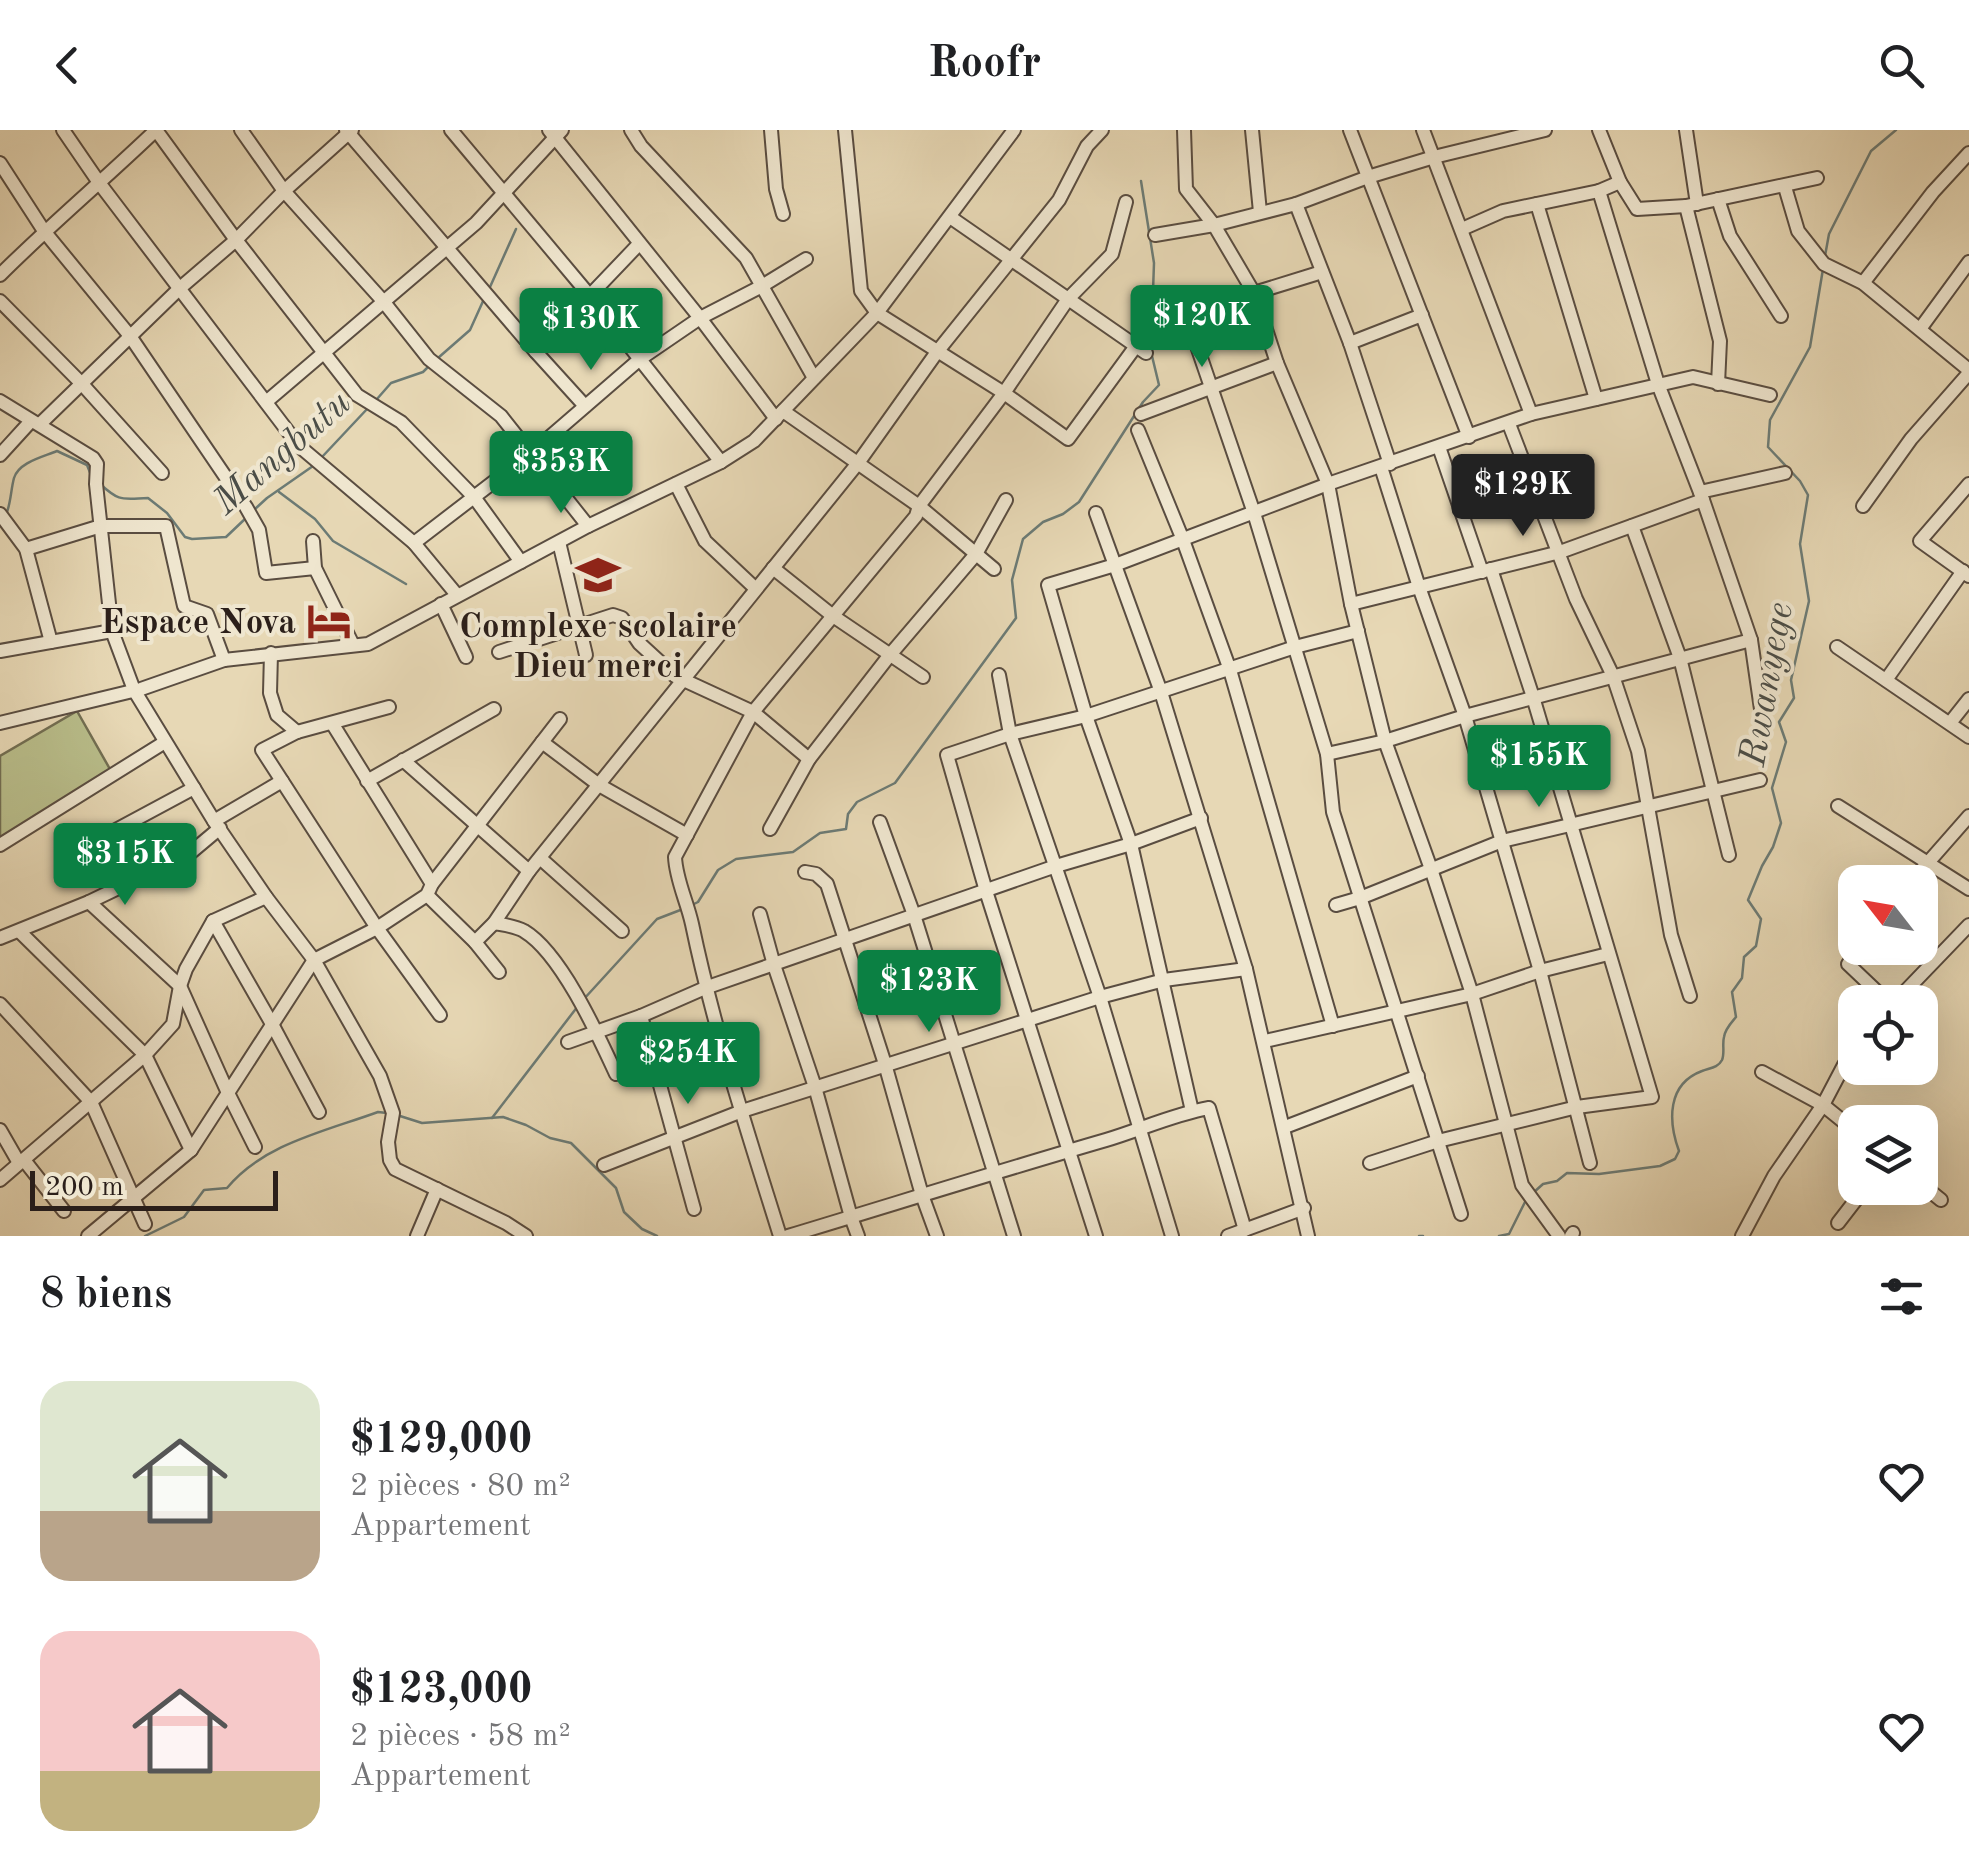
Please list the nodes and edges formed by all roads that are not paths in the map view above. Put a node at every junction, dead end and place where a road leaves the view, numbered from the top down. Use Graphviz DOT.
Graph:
graph roads {
  1 [pos="63,130"];
  2 [pos="156,130"];
  3 [pos="241,130"];
  4 [pos="451,130"];
  5 [pos="632,130"];
  6 [pos="771,130"];
  7 [pos="845,130"];
  8 [pos="1014,130"];
  9 [pos="1102,130"];
  10 [pos="1184,130"];
  11 [pos="1252,130"];
  12 [pos="1350,130"];
  13 [pos="1423,130"];
  14 [pos="1545,130"];
  15 [pos="1599,130"];
  16 [pos="1686,130"];
  17 [pos="349,131"];
  18 [pos="555,132"];
  19 [pos="1500,135"];
  20 [pos="1969,153"];
  21 [pos="1434,156"];
  22 [pos="0,163"];
  23 [pos="1368,177"];
  24 [pos="1817,178"];
  25 [pos="1620,182"];
  26 [pos="100,184"];
  27 [pos="1785,187"];
  28 [pos="284,191"];
  29 [pos="1599,191"];
  30 [pos="502,193"];
  31 [pos="1718,200"];
  32 [pos="1126,202"];
  33 [pos="1296,204"];
  34 [pos="1536,204"];
  35 [pos="1691,205"];
  36 [pos="1260,212"];
  37 [pos="784,214"];
  38 [pos="950,217"];
  39 [pos="1214,225"];
  40 [pos="1462,229"];
  41 [pos="44,231"];
  42 [pos="1155,235"];
  43 [pos="236,240"];
  44 [pos="639,244"];
  45 [pos="447,247"];
  46 [pos="806,259"];
  47 [pos="1010,260"];
  48 [pos="1969,262"];
  49 [pos="1322,272"];
  50 [pos="0,275"];
  51 [pos="1863,283"];
  52 [pos="762,286"];
  53 [pos="180,288"];
  54 [pos="1254,293"];
  55 [pos="590,296"];
  56 [pos="0,300"];
  57 [pos="1068,300"];
  58 [pos="383,301"];
  59 [pos="877,313"];
  60 [pos="1422,315"];
  61 [pos="1781,316"];
  62 [pos="700,318"];
  63 [pos="1920,330"];
  64 [pos="130,336"];
  65 [pos="1350,343"];
  66 [pos="536,352"];
  67 [pos="938,352"];
  68 [pos="325,354"];
  69 [pos="640,359"];
  70 [pos="1278,363"];
  71 [pos="1969,372"];
  72 [pos="814,378"];
  73 [pos="82,384"];
  74 [pos="1658,384"];
  75 [pos="1718,384"];
  76 [pos="1212,389"];
  77 [pos="1004,393"];
  78 [pos="1770,395"];
  79 [pos="1596,399"];
  80 [pos="0,401"];
  81 [pos="266,402"];
  82 [pos="585,406"];
  83 [pos="1141,414"];
  84 [pos="1532,414"];
  85 [pos="779,415"];
  86 [pos="36,423"];
  87 [pos="1509,424"];
  88 [pos="1138,430"];
  89 [pos="1469,437"];
  90 [pos="1439,447"];
  91 [pos="530,454"];
  92 [pos="0,455"];
  93 [pos="721,462"];
  94 [pos="858,463"];
  95 [pos="1386,465"];
  96 [pos="162,473"];
  97 [pos="1785,473"];
  98 [pos="676,484"];
  99 [pos="1328,484"];
  100 [pos="1969,484"];
  101 [pos="1702,496"];
  102 [pos="474,497"];
  103 [pos="1006,500"];
  104 [pos="919,506"];
  105 [pos="1863,506"];
  106 [pos="1254,513"];
  107 [pos="1096,514"];
  108 [pos="1,516"];
  109 [pos="101,526"];
  110 [pos="588,526"];
  111 [pos="1632,526"];
  112 [pos="1183,540"];
  113 [pos="314,541"];
  114 [pos="559,542"];
  115 [pos="414,543"];
  116 [pos="26,548"];
  117 [pos="1560,552"];
  118 [pos="976,554"];
  119 [pos="521,562"];
  120 [pos="1115,565"];
  121 [pos="315,568"];
  122 [pos="773,568"];
  123 [pos="994,569"];
  124 [pos="1487,570"];
  125 [pos="1966,574"];
  126 [pos="1419,588"];
  127 [pos="756,590"];
  128 [pos="457,595"];
  129 [pos="441,604"];
  130 [pos="1351,604"];
  131 [pos="834,616"];
  132 [pos="579,627"];
  133 [pos="112,630"];
  134 [pos="1358,631"];
  135 [pos="1751,640"];
  136 [pos="52,642"];
  137 [pos="353,645"];
  138 [pos="1838,646"];
  139 [pos="1295,647"];
  140 [pos="0,651"];
  141 [pos="499,652"];
  142 [pos="271,653"];
  143 [pos="586,655"];
  144 [pos="890,656"];
  145 [pos="466,657"];
  146 [pos="1680,658"];
  147 [pos="224,660"];
  148 [pos="1230,670"];
  149 [pos="999,675"];
  150 [pos="1613,676"];
  151 [pos="922,678"];
  152 [pos="684,680"];
  153 [pos="1886,680"];
  154 [pos="134,690"];
  155 [pos="1161,692"];
  156 [pos="1533,697"];
  157 [pos="1969,699"];
  158 [pos="389,707"];
  159 [pos="494,709"];
  160 [pos="753,712"];
  161 [pos="1086,716"];
  162 [pos="1464,716"];
  163 [pos="1762,716"];
  164 [pos="560,719"];
  165 [pos="0,723"];
  166 [pos="332,723"];
  167 [pos="1950,724"];
  168 [pos="297,732"];
  169 [pos="1010,734"];
  170 [pos="1969,736"];
  171 [pos="1385,741"];
  172 [pos="165,742"];
  173 [pos="542,742"];
  174 [pos="1328,754"];
  175 [pos="809,759"];
  176 [pos="403,760"];
  177 [pos="1760,780"];
  178 [pos="282,781"];
  179 [pos="367,781"];
  180 [pos="598,785"];
  181 [pos="194,788"];
  182 [pos="1714,790"];
  183 [pos="1838,806"];
  184 [pos="1648,807"];
  185 [pos="1969,816"];
  186 [pos="1201,818"];
  187 [pos="880,822"];
  188 [pos="217,825"];
  189 [pos="478,825"];
  190 [pos="1570,825"];
  191 [pos="770,829"];
  192 [pos="114,831"];
  193 [pos="687,835"];
  194 [pos="1502,841"];
  195 [pos="1131,844"];
  196 [pos="0,845"];
  197 [pos="1729,855"];
  198 [pos="540,858"];
  199 [pos="1927,862"];
  200 [pos="1925,865"];
  201 [pos="1056,866"];
  202 [pos="1431,870"];
  203 [pos="528,871"];
  204 [pos="804,872"];
  205 [pos="430,889"];
  206 [pos="1969,889"];
  207 [pos="986,891"];
  208 [pos="266,897"];
  209 [pos="1360,898"];
  210 [pos="89,902"];
  211 [pos="1336,905"];
  212 [pos="760,914"];
  213 [pos="914,915"];
  214 [pos="213,920"];
  215 [pos="494,923"];
  216 [pos="1969,926"];
  217 [pos="377,928"];
  218 [pos="19,930"];
  219 [pos="622,930"];
  220 [pos="0,938"];
  221 [pos="844,940"];
  222 [pos="475,942"];
  223 [pos="1608,954"];
  224 [pos="314,960"];
  225 [pos="774,965"];
  226 [pos="1849,965"];
  227 [pos="1246,969"];
  228 [pos="500,972"];
  229 [pos="1540,972"];
  230 [pos="1164,980"];
  231 [pos="1872,985"];
  232 [pos="1909,985"];
  233 [pos="180,986"];
  234 [pos="706,988"];
  235 [pos="1472,994"];
  236 [pos="1690,996"];
  237 [pos="1100,997"];
  238 [pos="0,1004"];
  239 [pos="1398,1011"];
  240 [pos="440,1014"];
  241 [pos="641,1016"];
  242 [pos="1026,1020"];
  243 [pos="272,1024"];
  244 [pos="1333,1026"];
  245 [pos="597,1031"];
  246 [pos="1265,1041"];
  247 [pos="568,1042"];
  248 [pos="954,1042"];
  249 [pos="145,1055"];
  250 [pos="885,1064"];
  251 [pos="1762,1072"];
  252 [pos="616,1074"];
  253 [pos="1418,1076"];
  254 [pos="1838,1076"];
  255 [pos="816,1087"];
  256 [pos="228,1093"];
  257 [pos="91,1102"];
  258 [pos="1823,1105"];
  259 [pos="1577,1107"];
  260 [pos="1192,1110"];
  261 [pos="742,1111"];
  262 [pos="319,1112"];
  263 [pos="1838,1117"];
  264 [pos="1506,1124"];
  265 [pos="1284,1126"];
  266 [pos="0,1130"];
  267 [pos="1140,1130"];
  268 [pos="675,1138"];
  269 [pos="1438,1141"];
  270 [pos="255,1146"];
  271 [pos="191,1150"];
  272 [pos="1068,1151"];
  273 [pos="22,1162"];
  274 [pos="1370,1163"];
  275 [pos="1590,1164"];
  276 [pos="604,1165"];
  277 [pos="994,1172"];
  278 [pos="0,1180"];
  279 [pos="436,1189"];
  280 [pos="922,1194"];
  281 [pos="1938,1198"];
  282 [pos="132,1199"];
  283 [pos="1941,1200"];
  284 [pos="1852,1205"];
  285 [pos="1304,1208"];
  286 [pos="694,1209"];
  287 [pos="64,1211"];
  288 [pos="1461,1214"];
  289 [pos="850,1217"];
  290 [pos="1838,1223"];
  291 [pos="145,1224"];
  292 [pos="502,1229"];
  293 [pos="1246,1230"];
  294 [pos="88,1236"];
  295 [pos="417,1236"];
  296 [pos="526,1236"];
  297 [pos="780,1236"];
  298 [pos="788,1236"];
  299 [pos="858,1236"];
  300 [pos="937,1236"];
  301 [pos="1014,1236"];
  302 [pos="1096,1236"];
  303 [pos="1172,1236"];
  304 [pos="1228,1236"];
  305 [pos="1308,1236"];
  306 [pos="1558,1236"];
  307 [pos="1742,1236"];
  1 -- 26 [label="street"];
  2 -- 26 [label="street"];
  2 -- 43 [label="street"];
  3 -- 28 [label="street"];
  4 -- 30 [label="street"];
  5 -- 52 [label="street"];
  6 -- 37 [label="street"];
  7 -- 59 [label="street"];
  8 -- 38 [label="street"];
  9 -- 47 [label="street"];
  10 -- 39 [label="street"];
  11 -- 36 [label="street"];
  12 -- 23 [label="street"];
  13 -- 21 [label="street"];
  14 -- 19 [label="street"];
  15 -- 25 [label="street"];
  16 -- 35 [label="street"];
  17 -- 28 [label="street"];
  17 -- 45 [label="street"];
  18 -- 30 [label="street"];
  18 -- 44 [label="street"];
  19 -- 21 [label="street"];
  20 -- 51 [label="street"];
  21 -- 23 [label="street"];
  21 -- 40 [label="street"];
  22 -- 41 [label="street"];
  23 -- 33 [label="street"];
  23 -- 60 [label="street"];
  24 -- 27 [label="street"];
  25 -- 29 [label="street"];
  25 -- 35 [label="street"];
  26 -- 41 [label="street"];
  26 -- 53 [label="street"];
  27 -- 31 [label="street"];
  27 -- 51 [label="street"];
  28 -- 43 [label="street"];
  28 -- 58 [label="street"];
  29 -- 34 [label="street"];
  29 -- 74 [label="street"];
  30 -- 45 [label="street"];
  30 -- 55 [label="street"];
  31 -- 35 [label="street"];
  31 -- 61 [label="street"];
  32 -- 57 [label="street"];
  33 -- 36 [label="street"];
  33 -- 49 [label="street"];
  34 -- 40 [label="street"];
  34 -- 79 [label="street"];
  35 -- 75 [label="street"];
  36 -- 39 [label="street"];
  38 -- 47 [label="street"];
  38 -- 59 [label="street"];
  39 -- 42 [label="street"];
  39 -- 54 [label="street"];
  40 -- 84 [label="street"];
  41 -- 50 [label="street"];
  41 -- 64 [label="street"];
  43 -- 53 [label="street"];
  43 -- 68 [label="street"];
  44 -- 55 [label="street"];
  44 -- 62 [label="street"];
  45 -- 58 [label="street"];
  45 -- 66 [label="street"];
  46 -- 52 [label="street"];
  47 -- 57 [label="street"];
  47 -- 67 [label="street"];
  48 -- 63 [label="street"];
  49 -- 54 [label="street"];
  49 -- 65 [label="street"];
  51 -- 63 [label="street"];
  52 -- 62 [label="street"];
  52 -- 72 [label="street"];
  53 -- 64 [label="street"];
  53 -- 81 [label="street"];
  54 -- 70 [label="street"];
  54 -- 76 [label="street"];
  55 -- 66 [label="street"];
  55 -- 69 [label="street"];
  56 -- 73 [label="street"];
  57 -- 77 [label="street"];
  57 -- 77 [label="street"];
  58 -- 68 [label="street"];
  58 -- 91 [label="street"];
  59 -- 67 [label="street"];
  59 -- 72 [label="street"];
  60 -- 65 [label="street"];
  60 -- 89 [label="street"];
  62 -- 69 [label="street"];
  62 -- 85 [label="street"];
  63 -- 71 [label="street"];
  64 -- 73 [label="street"];
  64 -- 121 [label="street"];
  65 -- 95 [label="street"];
  66 -- 82 [label="street"];
  67 -- 77 [label="street"];
  67 -- 94 [label="street"];
  68 -- 81 [label="street"];
  68 -- 102 [label="street"];
  69 -- 82 [label="street"];
  69 -- 93 [label="street"];
  70 -- 76 [label="street"];
  70 -- 99 [label="street"];
  71 -- 105 [label="street"];
  72 -- 85 [label="street"];
  73 -- 86 [label="street"];
  73 -- 96 [label="street"];
  74 -- 75 [label="street"];
  74 -- 79 [label="street"];
  74 -- 101 [label="street"];
  75 -- 78 [label="street"];
  76 -- 83 [label="street"];
  76 -- 106 [label="street"];
  77 -- 104 [label="street"];
  79 -- 84 [label="street"];
  80 -- 86 [label="street"];
  81 -- 115 [label="street"];
  82 -- 91 [label="street"];
  84 -- 87 [label="street"];
  85 -- 93 [label="street"];
  85 -- 94 [label="street"];
  86 -- 92 [label="street"];
  86 -- 109 [label="street"];
  87 -- 89 [label="street"];
  87 -- 117 [label="street"];
  88 -- 112 [label="street"];
  89 -- 90 [label="street"];
  90 -- 95 [label="street"];
  90 -- 124 [label="street"];
  91 -- 102 [label="street"];
  91 -- 110 [label="street"];
  93 -- 98 [label="street"];
  94 -- 104 [label="street"];
  94 -- 122 [label="street"];
  95 -- 99 [label="street"];
  95 -- 126 [label="street"];
  97 -- 101 [label="street"];
  98 -- 110 [label="street"];
  98 -- 127 [label="street"];
  99 -- 106 [label="street"];
  99 -- 130 [label="street"];
  100 -- 125 [label="street"];
  101 -- 111 [label="street"];
  101 -- 135 [label="street"];
  102 -- 115 [label="street"];
  102 -- 119 [label="street"];
  103 -- 118 [label="street"];
  104 -- 118 [label="street"];
  104 -- 131 [label="street"];
  106 -- 112 [label="street"];
  106 -- 139 [label="street"];
  107 -- 120 [label="street"];
  108 -- 116 [label="street"];
  109 -- 116 [label="street"];
  109 -- 133 [label="street"];
  109 -- 147 [label="street"];
  110 -- 114 [label="street"];
  111 -- 117 [label="street"];
  111 -- 146 [label="street"];
  112 -- 120 [label="street"];
  112 -- 148 [label="street"];
  113 -- 121 [label="street"];
  114 -- 119 [label="street"];
  114 -- 132 [label="street"];
  115 -- 128 [label="street"];
  116 -- 136 [label="street"];
  117 -- 124 [label="street"];
  117 -- 150 [label="street"];
  118 -- 123 [label="street"];
  118 -- 144 [label="street"];
  119 -- 128 [label="street"];
  120 -- 155 [label="street"];
  120 -- 161 [label="street"];
  121 -- 137 [label="street"];
  122 -- 127 [label="street"];
  122 -- 131 [label="street"];
  124 -- 126 [label="street"];
  124 -- 156 [label="street"];
  125 -- 153 [label="street"];
  126 -- 130 [label="street"];
  126 -- 162 [label="street"];
  127 -- 152 [label="street"];
  128 -- 129 [label="street"];
  129 -- 137 [label="street"];
  129 -- 145 [label="street"];
  130 -- 134 [label="street"];
  131 -- 144 [label="street"];
  131 -- 160 [label="street"];
  132 -- 141 [label="street"];
  132 -- 143 [label="street"];
  132 -- 152 [label="street"];
  133 -- 136 [label="street"];
  133 -- 154 [label="street"];
  134 -- 139 [label="street"];
  134 -- 171 [label="street"];
  135 -- 146 [label="street"];
  135 -- 163 [label="street"];
  136 -- 140 [label="street"];
  137 -- 142 [label="street"];
  138 -- 153 [label="street"];
  139 -- 148 [label="street"];
  139 -- 174 [label="street"];
  142 -- 147 [label="street"];
  142 -- 168 [label="street"];
  144 -- 151 [label="street"];
  144 -- 175 [label="street"];
  146 -- 150 [label="street"];
  146 -- 182 [label="street"];
  147 -- 154 [label="street"];
  148 -- 155 [label="street"];
  148 -- 244 [label="street"];
  149 -- 169 [label="street"];
  150 -- 156 [label="street"];
  150 -- 184 [label="street"];
  152 -- 160 [label="street"];
  152 -- 180 [label="street"];
  153 -- 167 [label="street"];
  154 -- 165 [label="street"];
  154 -- 172 [label="street"];
  155 -- 161 [label="street"];
  155 -- 186 [label="street"];
  156 -- 162 [label="street"];
  156 -- 190 [label="street"];
  157 -- 167 [label="street"];
  158 -- 166 [label="street"];
  159 -- 176 [label="street"];
  160 -- 175 [label="street"];
  160 -- 193 [label="street"];
  161 -- 169 [label="street"];
  161 -- 195 [label="street"];
  162 -- 171 [label="street"];
  162 -- 194 [label="street"];
  164 -- 173 [label="street"];
  166 -- 168 [label="street"];
  166 -- 179 [label="street"];
  167 -- 170 [label="street"];
  168 -- 178 [label="street"];
  169 -- 201 [label="street"];
  169 -- 207 [label="street"];
  171 -- 174 [label="street"];
  171 -- 202 [label="street"];
  172 -- 181 [label="street"];
  172 -- 196 [label="street"];
  173 -- 180 [label="street"];
  173 -- 189 [label="street"];
  174 -- 209 [label="street"];
  175 -- 191 [label="street"];
  176 -- 179 [label="street"];
  176 -- 189 [label="street"];
  177 -- 182 [label="street"];
  178 -- 188 [label="street"];
  178 -- 217 [label="street"];
  179 -- 205 [label="street"];
  180 -- 193 [label="street"];
  180 -- 198 [label="street"];
  181 -- 188 [label="street"];
  181 -- 192 [label="street"];
  182 -- 184 [label="street"];
  182 -- 197 [label="street"];
  183 -- 199 [label="street"];
  184 -- 190 [label="street"];
  184 -- 236 [label="street"];
  185 -- 199 [label="street"];
  186 -- 195 [label="street"];
  186 -- 227 [label="street"];
  187 -- 213 [label="street"];
  188 -- 208 [label="street"];
  188 -- 210 [label="street"];
  189 -- 203 [label="street"];
  189 -- 205 [label="street"];
  190 -- 194 [label="street"];
  190 -- 223 [label="street"];
  193 -- 234 [label="street"];
  194 -- 202 [label="street"];
  194 -- 229 [label="street"];
  195 -- 201 [label="street"];
  195 -- 230 [label="street"];
  198 -- 203 [label="street"];
  198 -- 219 [label="street"];
  199 -- 200 [label="street"];
  199 -- 206 [label="street"];
  201 -- 207 [label="street"];
  201 -- 237 [label="street"];
  202 -- 209 [label="street"];
  202 -- 235 [label="street"];
  203 -- 215 [label="street"];
  204 -- 221 [label="street"];
  205 -- 217 [label="street"];
  205 -- 222 [label="street"];
  207 -- 213 [label="street"];
  207 -- 242 [label="street"];
  208 -- 214 [label="street"];
  208 -- 224 [label="street"];
  209 -- 211 [label="street"];
  209 -- 239 [label="street"];
  210 -- 218 [label="street"];
  210 -- 233 [label="street"];
  212 -- 225 [label="street"];
  213 -- 221 [label="street"];
  213 -- 248 [label="street"];
  214 -- 233 [label="street"];
  214 -- 243 [label="street"];
  215 -- 222 [label="street"];
  215 -- 245 [label="street"];
  216 -- 232 [label="street"];
  217 -- 224 [label="street"];
  217 -- 240 [label="street"];
  218 -- 220 [label="street"];
  218 -- 249 [label="street"];
  221 -- 225 [label="street"];
  221 -- 250 [label="street"];
  222 -- 228 [label="street"];
  223 -- 229 [label="street"];
  223 -- 259 [label="street"];
  224 -- 243 [label="street"];
  224 -- 279 [label="street"];
  225 -- 234 [label="street"];
  225 -- 255 [label="street"];
  226 -- 231 [label="street"];
  227 -- 230 [label="street"];
  227 -- 246 [label="street"];
  229 -- 235 [label="street"];
  229 -- 259 [label="street"];
  230 -- 237 [label="street"];
  230 -- 260 [label="street"];
  233 -- 249 [label="street"];
  233 -- 256 [label="street"];
  234 -- 241 [label="street"];
  234 -- 261 [label="street"];
  235 -- 239 [label="street"];
  235 -- 264 [label="street"];
  237 -- 242 [label="street"];
  237 -- 267 [label="street"];
  238 -- 257 [label="street"];
  239 -- 244 [label="street"];
  239 -- 253 [label="street"];
  241 -- 245 [label="street"];
  241 -- 268 [label="street"];
  242 -- 248 [label="street"];
  242 -- 272 [label="street"];
  243 -- 256 [label="street"];
  243 -- 262 [label="street"];
  244 -- 246 [label="street"];
  245 -- 247 [label="street"];
  245 -- 252 [label="street"];
  246 -- 265 [label="street"];
  248 -- 250 [label="street"];
  248 -- 277 [label="street"];
  249 -- 257 [label="street"];
  249 -- 271 [label="street"];
  250 -- 255 [label="street"];
  250 -- 280 [label="street"];
  251 -- 258 [label="street"];
  253 -- 265 [label="street"];
  253 -- 269 [label="street"];
  254 -- 258 [label="street"];
  255 -- 261 [label="street"];
  255 -- 289 [label="street"];
  256 -- 270 [label="street"];
  256 -- 271 [label="street"];
  257 -- 273 [label="street"];
  257 -- 282 [label="street"];
  258 -- 263 [label="street"];
  258 -- 307 [label="street"];
  259 -- 264 [label="street"];
  259 -- 275 [label="street"];
  260 -- 267 [label="street"];
  260 -- 293 [label="street"];
  261 -- 268 [label="street"];
  261 -- 297 [label="street"];
  264 -- 269 [label="street"];
  264 -- 306 [label="street"];
  265 -- 285 [label="street"];
  266 -- 273 [label="street"];
  267 -- 272 [label="street"];
  267 -- 303 [label="street"];
  268 -- 276 [label="street"];
  268 -- 286 [label="street"];
  269 -- 274 [label="street"];
  269 -- 288 [label="street"];
  271 -- 282 [label="street"];
  272 -- 277 [label="street"];
  272 -- 302 [label="street"];
  273 -- 278 [label="street"];
  273 -- 287 [label="street"];
  277 -- 280 [label="street"];
  277 -- 301 [label="street"];
  279 -- 292 [label="street"];
  279 -- 295 [label="street"];
  280 -- 289 [label="street"];
  280 -- 300 [label="street"];
  281 -- 283 [label="street"];
  282 -- 291 [label="street"];
  282 -- 294 [label="street"];
  284 -- 290 [label="street"];
  285 -- 293 [label="street"];
  285 -- 305 [label="street"];
  289 -- 298 [label="street"];
  289 -- 299 [label="street"];
  292 -- 296 [label="street"];
  293 -- 304 [label="street"];
}
